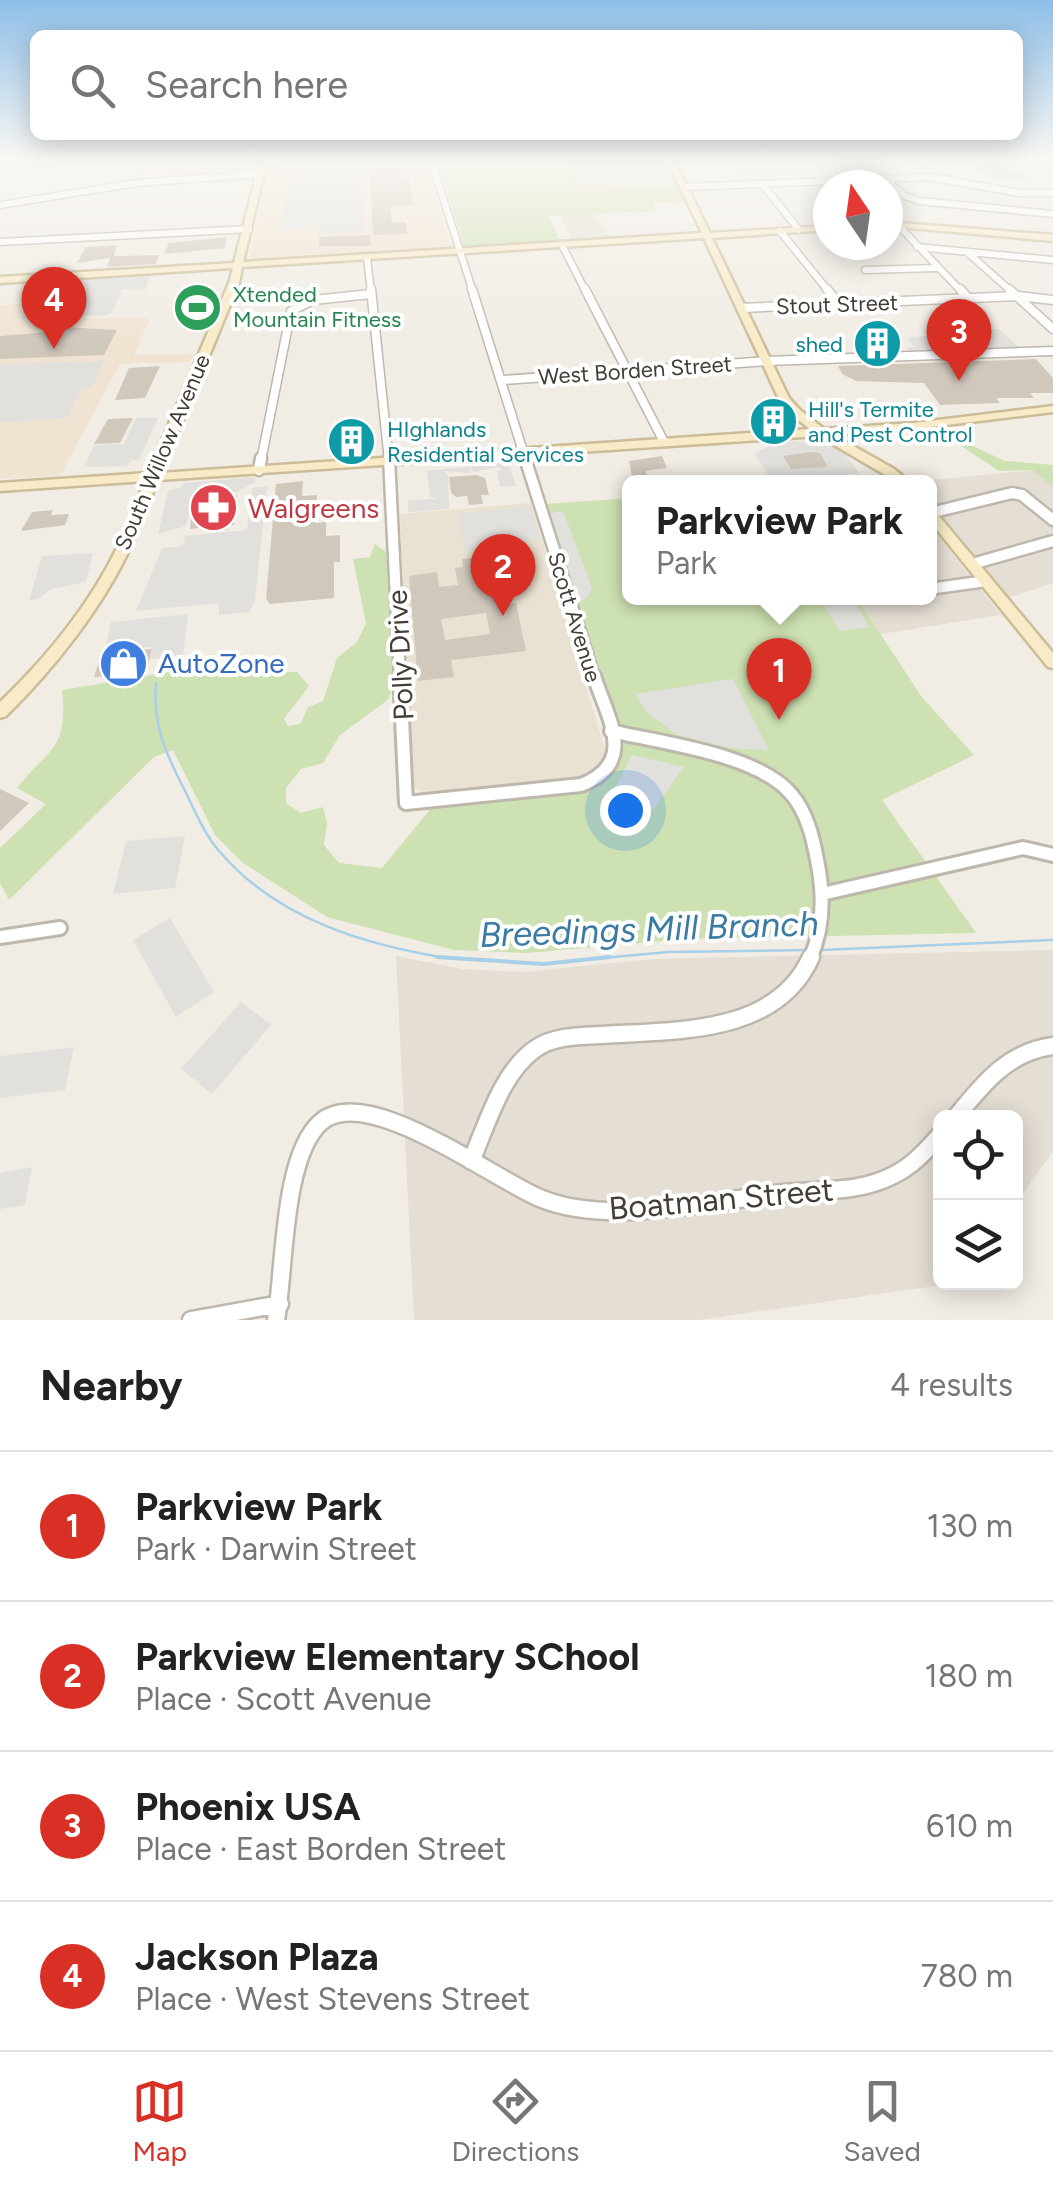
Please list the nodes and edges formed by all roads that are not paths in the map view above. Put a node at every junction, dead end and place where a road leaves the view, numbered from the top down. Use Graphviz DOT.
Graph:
graph roads {
  1 [pos="250,222"];
  2 [pos="451,222"];
  3 [pos="701,222"];
  4 [pos="792,222"];
  5 [pos="903,225"];
  6 [pos="248,229"];
  7 [pos="813,229"];
  8 [pos="799,230"];
  9 [pos="780,231"];
  10 [pos="903,234"];
  11 [pos="708,236"];
  12 [pos="1053,238"];
  13 [pos="0,242"];
  14 [pos="562,245"];
  15 [pos="917,247"];
  16 [pos="460,252"];
  17 [pos="967,252"];
  18 [pos="367,258"];
  19 [pos="1053,260"];
  20 [pos="240,267"];
  21 [pos="936,268"];
  22 [pos="865,270"];
  23 [pos="0,280"];
  24 [pos="372,294"];
  25 [pos="1018,296"];
  26 [pos="968,298"];
  27 [pos="1053,300"];
  28 [pos="839,304"];
  29 [pos="742,308"];
  30 [pos="1053,329"];
  31 [pos="1053,351"];
  32 [pos="766,361"];
  33 [pos="627,370"];
  34 [pos="504,380"];
  35 [pos="1053,409"];
  36 [pos="822,433"];
  37 [pos="664,442"];
  38 [pos="524,452"];
  39 [pos="159,461"];
  40 [pos="389,461"];
  41 [pos="259,470"];
  42 [pos="895,475"];
  43 [pos="152,477"];
  44 [pos="99,481"];
  45 [pos="0,487"];
  46 [pos="937,517"];
  47 [pos="1053,520"];
  48 [pos="937,525"];
  49 [pos="1053,541"];
  50 [pos="972,564"];
  51 [pos="986,581"];
  52 [pos="937,588"];
  53 [pos="1053,663"];
  54 [pos="0,712"];
  55 [pos="611,730"];
  56 [pos="1053,855"];
  57 [pos="822,894"];
  58 [pos="60,928"];
  59 [pos="0,937"];
  60 [pos="1053,1046"];
  61 [pos="962,1110"];
  62 [pos="933,1143"];
  63 [pos="472,1161"];
  64 [pos="278,1312"];
  65 [pos="191,1320"];
  1 -- 6 [label="street, South Willow Avenue"];
  2 -- 16 [label="street, Scott Avenue"];
  3 -- 11 [label="street"];
  4 -- 8 [label="street"];
  5 -- 12 [label="street"];
  6 -- 13 [label="street"];
  6 -- 20 [label="street, South Willow Avenue"];
  7 -- 8 [label="street"];
  8 -- 9 [label="street"];
  9 -- 11 [label="street"];
  9 -- 28 [label="street"];
  10 -- 15 [label="street"];
  11 -- 14 [label="street"];
  11 -- 29 [label="street"];
  14 -- 16 [label="street"];
  14 -- 33 [label="street"];
  15 -- 17 [label="street"];
  15 -- 21 [label="street"];
  16 -- 18 [label="street"];
  16 -- 34 [label="street, Scott Avenue"];
  17 -- 19 [label="street"];
  17 -- 25 [label="street"];
  18 -- 20 [label="street"];
  18 -- 24 [label="street, Polly Drive"];
  20 -- 23 [label="street"];
  20 -- 39 [label="street, South Willow Avenue"];
  21 -- 22 [label="street"];
  21 -- 26 [label="street"];
  24 -- 40 [label="street, Polly Drive"];
  24 -- 41 [label="street"];
  25 -- 26 [label="street, Stout Street"];
  25 -- 27 [label="street, Stout Street"];
  25 -- 30 [label="street"];
  26 -- 28 [label="street, Stout Street"];
  28 -- 29 [label="street, Stout Street"];
  29 -- 32 [label="street"];
  31 -- 32 [label="street, West Borden Street"];
  32 -- 33 [label="street, West Borden Street"];
  32 -- 36 [label="street"];
  33 -- 34 [label="street, West Borden Street"];
  33 -- 37 [label="street"];
  34 -- 38 [label="street, Scott Avenue"];
  35 -- 36 [label="street"];
  36 -- 37 [label="street"];
  36 -- 42 [label="street"];
  37 -- 38 [label="street"];
  38 -- 40 [label="street"];
  38 -- 55 [label="street, Scott Avenue"];
  39 -- 43 [label="street, South Willow Avenue"];
  39 -- 44 [label="street"];
  40 -- 41 [label="street"];
  40 -- 55 [label="street, Polly Drive"];
  41 -- 43 [label="street"];
  43 -- 44 [label="street"];
  43 -- 54 [label="street, South Willow Avenue"];
  44 -- 45 [label="street"];
  46 -- 47 [label="street"];
  48 -- 50 [label="street"];
  49 -- 50 [label="street"];
  50 -- 51 [label="street"];
  51 -- 52 [label="street"];
  51 -- 53 [label="street"];
  55 -- 57 [label="street"];
  56 -- 57 [label="street"];
  57 -- 63 [label="street"];
  58 -- 59 [label="street"];
  60 -- 61 [label="street"];
  62 -- 63 [label="street, Boatman Street"];
  63 -- 64 [label="street, Boatman Street"];
  64 -- 65 [label="street"];
}
